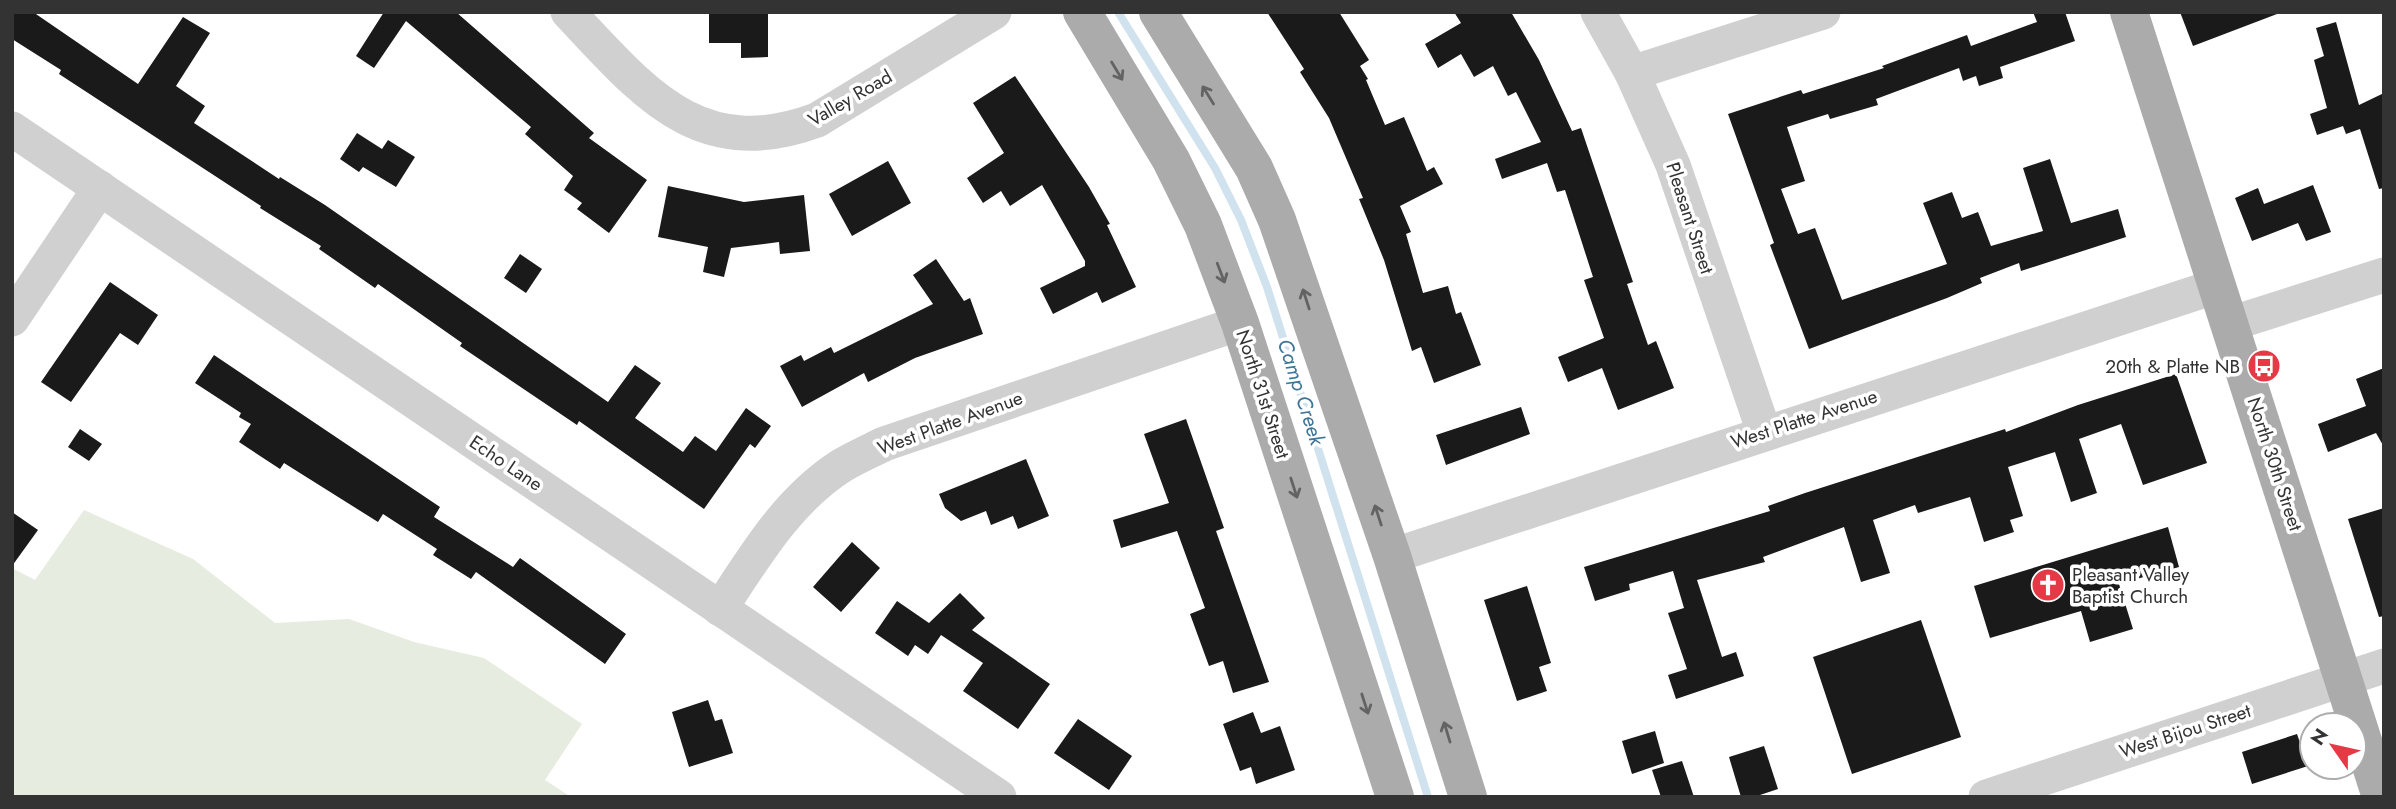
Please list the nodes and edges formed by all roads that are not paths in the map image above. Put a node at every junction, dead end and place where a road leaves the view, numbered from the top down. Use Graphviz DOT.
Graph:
graph roads {
  1 [pos="568,12"];
  2 [pos="994,12"];
  3 [pos="1082,12"];
  4 [pos="1158,12"];
  5 [pos="1598,12"];
  6 [pos="1823,12"];
  7 [pos="2129,12"];
  8 [pos="1632,73"];
  9 [pos="12,130"];
  10 [pos="100,188"];
  11 [pos="2384,275"];
  12 [pos="2217,286"];
  13 [pos="12,319"];
  14 [pos="1240,323"];
  15 [pos="2230,324"];
  16 [pos="1764,432"];
  17 [pos="1392,556"];
  18 [pos="720,609"];
  19 [pos="2384,666"];
  20 [pos="2345,678"];
  21 [pos="999,797"];
  22 [pos="1395,797"];
  23 [pos="1468,797"];
  24 [pos="1986,797"];
  25 [pos="2381,797"];
  1 -- 2 [label="street, Valley Road"];
  3 -- 14 [label="main road, North 31st Street, one-way"];
  17 -- 4 [label="main road, one-way"];
  5 -- 8 [label="street, Pleasant Street"];
  6 -- 8 [label="street"];
  7 -- 12 [label="main road, North 30th Street"];
  8 -- 16 [label="street, Pleasant Street"];
  9 -- 10 [label="street, Echo Lane"];
  10 -- 13 [label="street"];
  10 -- 18 [label="street, Echo Lane"];
  11 -- 15 [label="street"];
  12 -- 15 [label="main road, North 30th Street"];
  12 -- 16 [label="street, West Platte Avenue"];
  14 -- 18 [label="street, West Platte Avenue"];
  14 -- 22 [label="main road, North 31st Street, one-way"];
  15 -- 20 [label="main road, North 30th Street"];
  16 -- 17 [label="street, West Platte Avenue"];
  23 -- 17 [label="main road, one-way"];
  18 -- 21 [label="street, Echo Lane"];
  19 -- 20 [label="street, West Bijou Street"];
  20 -- 24 [label="street, West Bijou Street"];
  20 -- 25 [label="main road, North 30th Street"];
}
